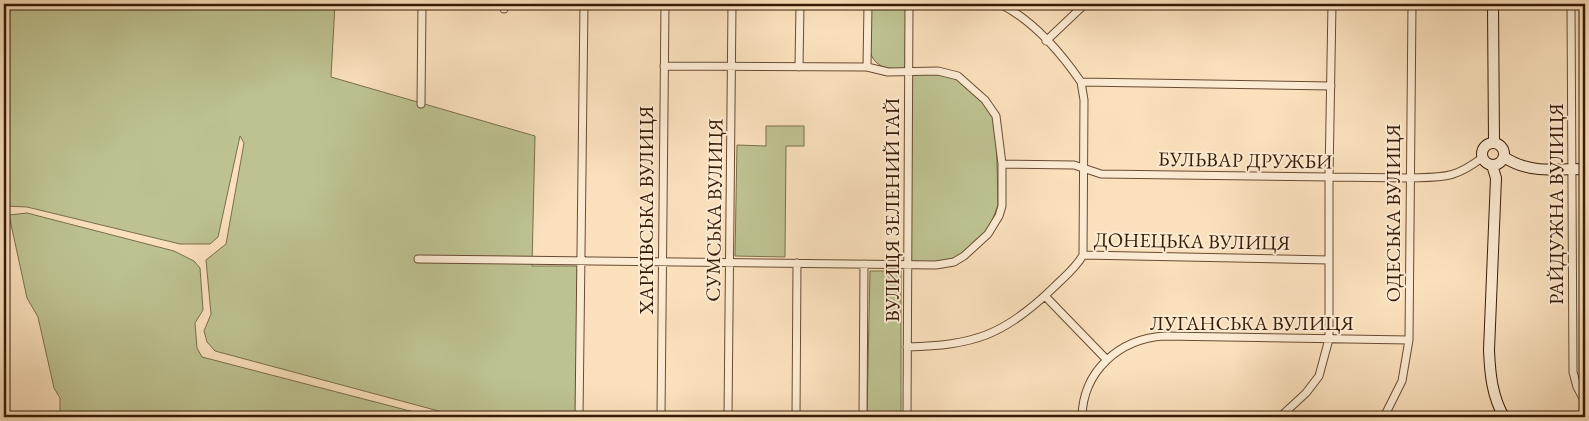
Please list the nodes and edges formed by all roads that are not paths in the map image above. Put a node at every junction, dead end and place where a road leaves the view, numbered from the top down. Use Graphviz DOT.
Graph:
graph roads {
  1 [pos="422,4"];
  2 [pos="584,4"];
  3 [pos="665,4"];
  4 [pos="732,4"];
  5 [pos="800,4"];
  6 [pos="868,4"];
  7 [pos="909,4"];
  8 [pos="1000,4"];
  9 [pos="1085,4"];
  10 [pos="1332,4"];
  11 [pos="1412,4"];
  12 [pos="1492,4"];
  13 [pos="1570,4"];
  14 [pos="1046,41"];
  15 [pos="664,66"];
  16 [pos="732,66"];
  17 [pos="799,67"];
  18 [pos="866,67"];
  19 [pos="910,71"];
  20 [pos="1081,82"];
  21 [pos="1331,86"];
  22 [pos="421,104"];
  23 [pos="1494,143"];
  24 [pos="1483,157"];
  25 [pos="1504,157"];
  26 [pos="1002,164"];
  27 [pos="1492,165"];
  28 [pos="1084,169"];
  29 [pos="1572,169"];
  30 [pos="1585,169"];
  31 [pos="1329,177"];
  32 [pos="1409,178"];
  33 [pos="1083,255"];
  34 [pos="418,259"];
  35 [pos="1329,260"];
  36 [pos="580,261"];
  37 [pos="663,261"];
  38 [pos="729,262"];
  39 [pos="797,263"];
  40 [pos="864,264"];
  41 [pos="908,265"];
  42 [pos="1045,296"];
  43 [pos="1329,339"];
  44 [pos="1409,340"];
  45 [pos="907,347"];
  46 [pos="1107,360"];
  47 [pos="1585,402"];
  48 [pos="579,417"];
  49 [pos="661,417"];
  50 [pos="728,417"];
  51 [pos="796,417"];
  52 [pos="863,417"];
  53 [pos="908,417"];
  54 [pos="1082,417"];
  55 [pos="1280,417"];
  56 [pos="1384,417"];
  57 [pos="1504,417"];
  1 -- 22 [label="street"];
  2 -- 36 [label="street"];
  3 -- 15 [label="street, ХАРКІВСЬКА ВУЛИЦЯ"];
  4 -- 16 [label="street, СУМСЬКА ВУЛИЦЯ"];
  5 -- 17 [label="street"];
  6 -- 18 [label="street"];
  7 -- 19 [label="street, ВУЛИЦЯ ЗЕЛЕНИЙ ГАЙ"];
  8 -- 14 [label="street"];
  9 -- 14 [label="street"];
  10 -- 21 [label="street"];
  11 -- 32 [label="street, ОДЕСЬКА ВУЛИЦЯ"];
  12 -- 23 [label="main road"];
  13 -- 29 [label="street, РАЙДУЖНА ВУЛИЦЯ"];
  14 -- 20 [label="street"];
  15 -- 16 [label="street"];
  15 -- 37 [label="street, ХАРКІВСЬКА ВУЛИЦЯ"];
  16 -- 17 [label="street"];
  16 -- 38 [label="street, СУМСЬКА ВУЛИЦЯ"];
  17 -- 18 [label="street"];
  18 -- 19 [label="street"];
  19 -- 26 [label="street"];
  19 -- 41 [label="street, ВУЛИЦЯ ЗЕЛЕНИЙ ГАЙ"];
  20 -- 21 [label="street"];
  20 -- 28 [label="street"];
  21 -- 31 [label="street"];
  23 -- 24 [label="main road"];
  23 -- 25 [label="main road"];
  24 -- 27 [label="main road"];
  24 -- 32 [label="street, БУЛЬВАР ДРУЖБИ"];
  25 -- 27 [label="main road"];
  25 -- 29 [label="main road"];
  26 -- 28 [label="street, БУЛЬВАР ДРУЖБИ"];
  26 -- 41 [label="street"];
  27 -- 57 [label="main road"];
  28 -- 31 [label="street, БУЛЬВАР ДРУЖБИ"];
  28 -- 33 [label="street"];
  29 -- 30 [label="main road"];
  29 -- 47 [label="street, РАЙДУЖНА ВУЛИЦЯ"];
  31 -- 32 [label="street, БУЛЬВАР ДРУЖБИ"];
  31 -- 35 [label="street"];
  32 -- 44 [label="street, ОДЕСЬКА ВУЛИЦЯ"];
  33 -- 35 [label="street, ДОНЕЦЬКА ВУЛИЦЯ"];
  33 -- 42 [label="street, ДОНЕЦЬКА ВУЛИЦЯ"];
  34 -- 36 [label="street"];
  35 -- 43 [label="street"];
  36 -- 37 [label="street"];
  36 -- 48 [label="street"];
  37 -- 38 [label="street"];
  37 -- 49 [label="street, ХАРКІВСЬКА ВУЛИЦЯ"];
  38 -- 39 [label="street"];
  38 -- 50 [label="street, СУМСЬКА ВУЛИЦЯ"];
  39 -- 40 [label="street"];
  39 -- 51 [label="street"];
  40 -- 41 [label="street"];
  40 -- 52 [label="street"];
  41 -- 45 [label="street, ВУЛИЦЯ ЗЕЛЕНИЙ ГАЙ"];
  42 -- 45 [label="street, ДОНЕЦЬКА ВУЛИЦЯ"];
  42 -- 46 [label="street"];
  43 -- 44 [label="street, ЛУГАНСЬКА ВУЛИЦЯ"];
  43 -- 46 [label="street, ЛУГАНСЬКА ВУЛИЦЯ"];
  43 -- 55 [label="street"];
  44 -- 56 [label="street, ОДЕСЬКА ВУЛИЦЯ"];
  45 -- 53 [label="street, ВУЛИЦЯ ЗЕЛЕНИЙ ГАЙ"];
  46 -- 54 [label="street, ЛУГАНСЬКА ВУЛИЦЯ"];
}
